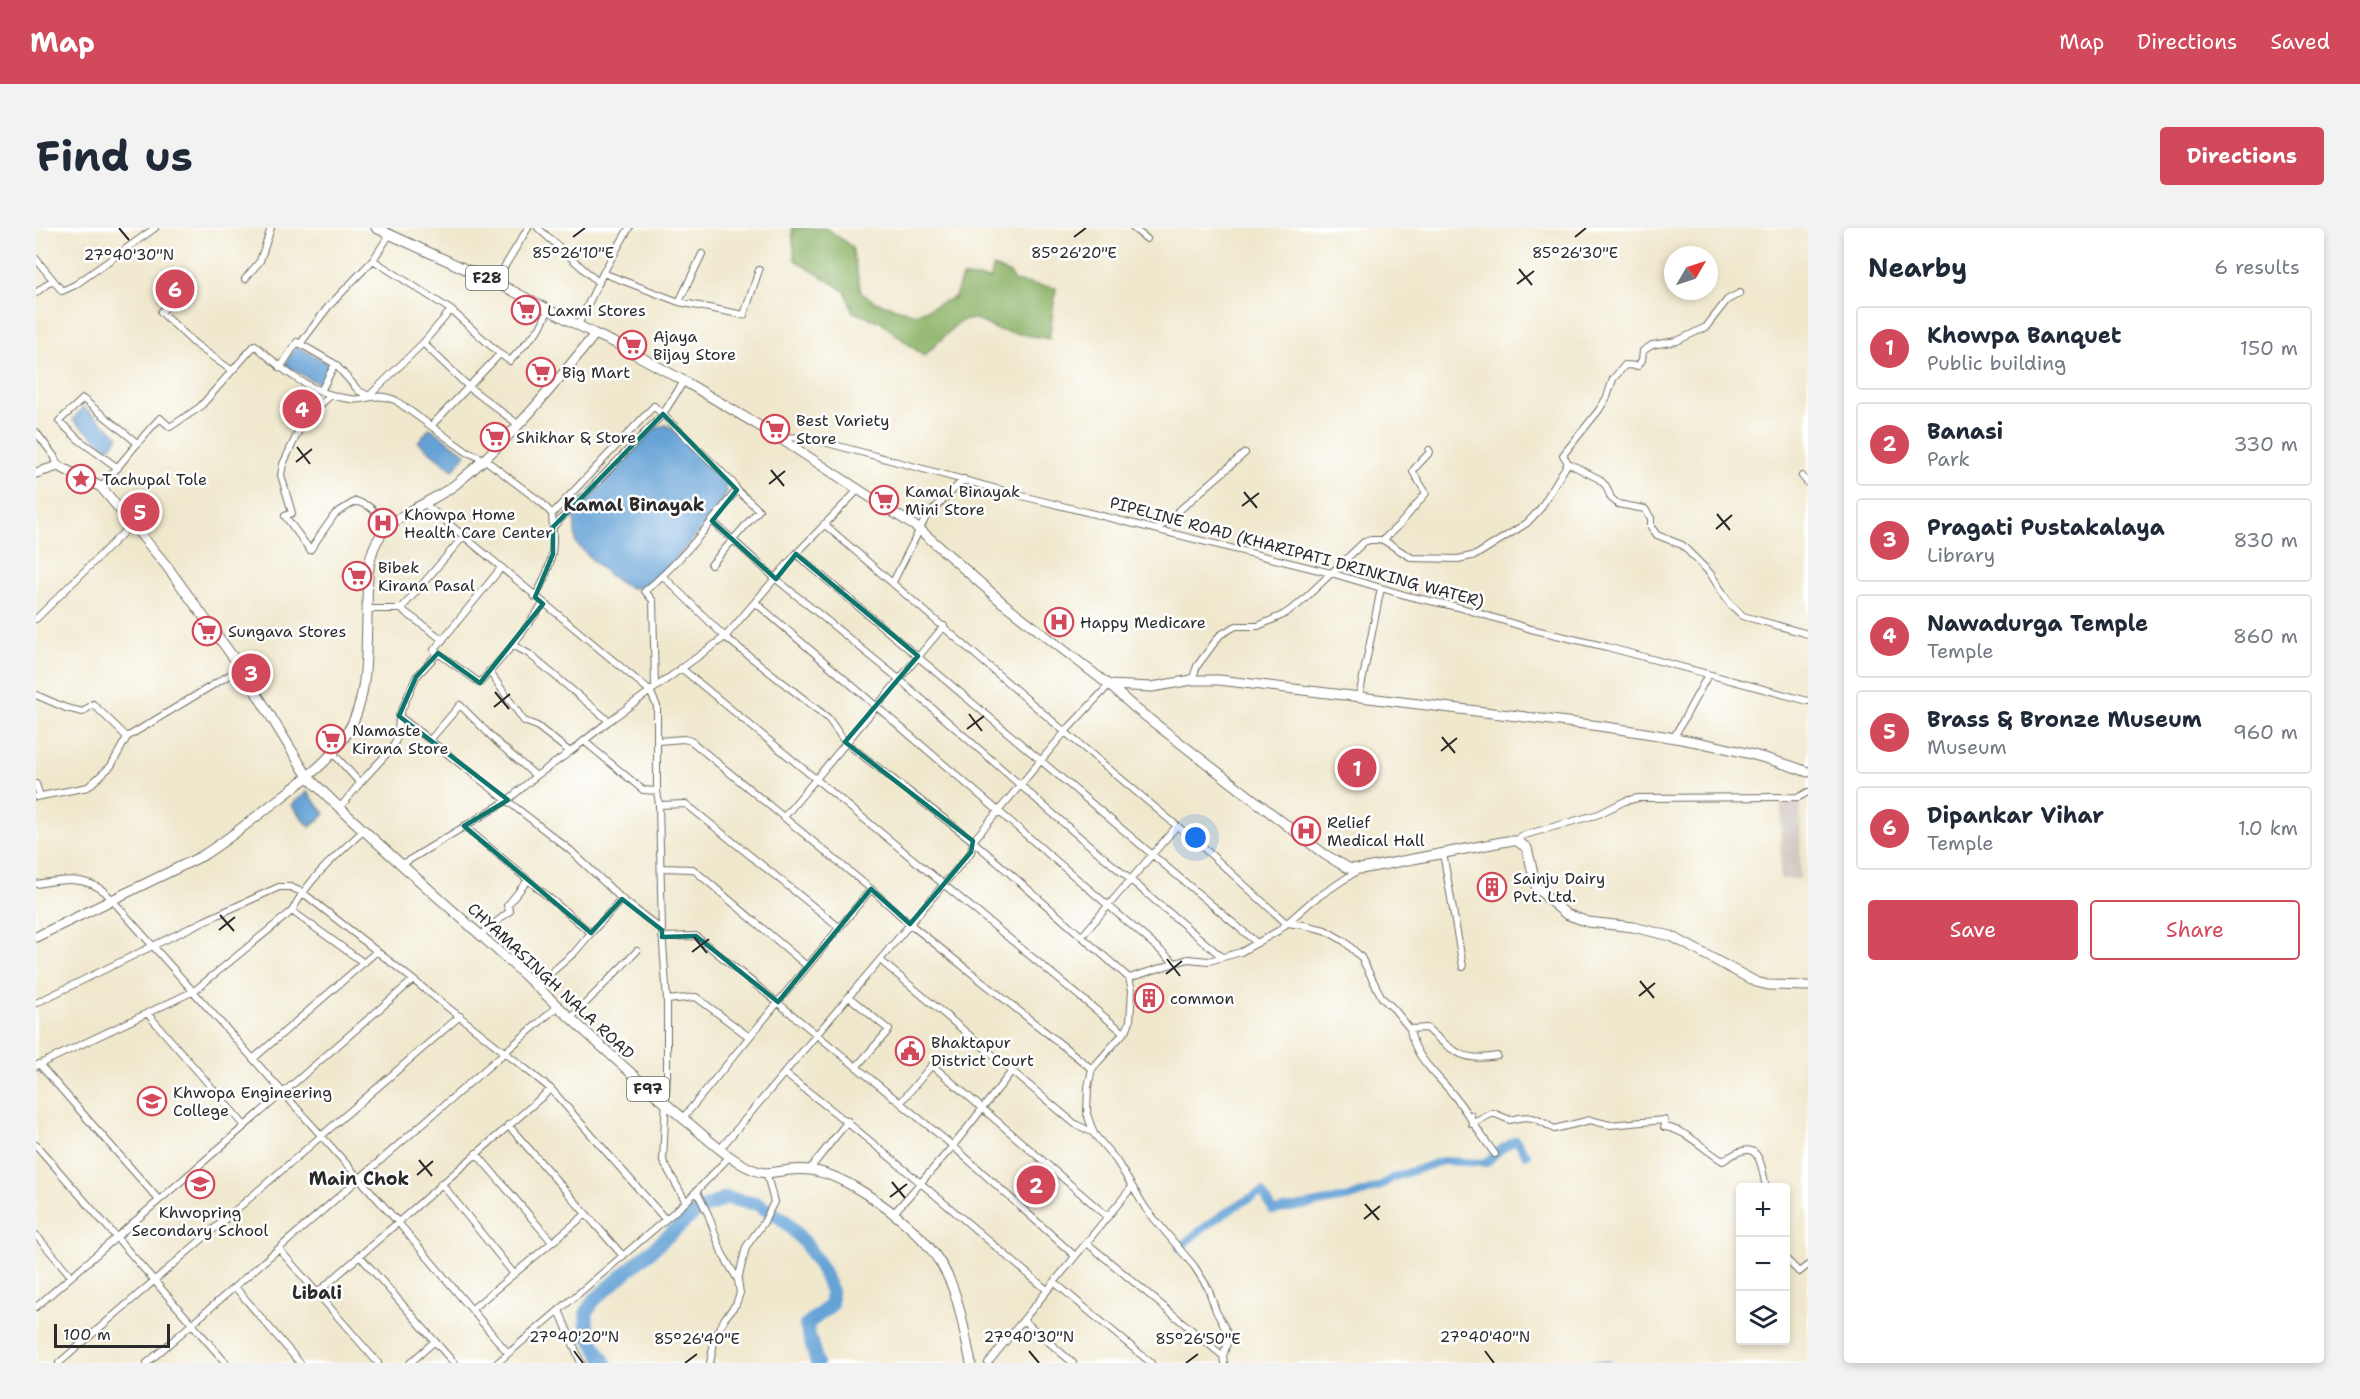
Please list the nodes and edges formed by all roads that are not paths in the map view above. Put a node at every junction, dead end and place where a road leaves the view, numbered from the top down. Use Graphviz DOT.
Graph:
graph roads {
  1 [pos="154,228"];
  2 [pos="271,228"];
  3 [pos="376,228"];
  4 [pos="528,228"];
  5 [pos="538,228"];
  6 [pos="629,228"];
  7 [pos="1133,228"];
  8 [pos="390,234"];
  9 [pos="1146,239"];
  10 [pos="702,254"];
  11 [pos="36,259"];
  12 [pos="373,260"];
  13 [pos="759,270"];
  14 [pos="603,273"];
  15 [pos="245,279"];
  16 [pos="52,280"];
  17 [pos="495,282"];
  18 [pos="598,284"];
  19 [pos="168,289"];
  20 [pos="36,293"];
  21 [pos="1740,293"];
  22 [pos="679,302"];
  23 [pos="549,309"];
  24 [pos="451,310"];
  25 [pos="578,325"];
  26 [pos="595,334"];
  27 [pos="423,343"];
  28 [pos="300,344"];
  29 [pos="500,354"];
  30 [pos="335,364"];
  31 [pos="279,368"];
  32 [pos="231,370"];
  33 [pos="684,381"];
  34 [pos="470,388"];
  35 [pos="321,391"];
  36 [pos="330,396"];
  37 [pos="369,396"];
  38 [pos="663,414"];
  39 [pos="519,425"];
  40 [pos="431,426"];
  41 [pos="36,432"];
  42 [pos="778,437"];
  43 [pos="136,442"];
  44 [pos="1428,450"];
  45 [pos="1245,453"];
  46 [pos="484,459"];
  47 [pos="1568,463"];
  48 [pos="58,466"];
  49 [pos="118,468"];
  50 [pos="36,473"];
  51 [pos="1802,476"];
  52 [pos="964,479"];
  53 [pos="1808,483"];
  54 [pos="101,487"];
  55 [pos="859,489"];
  56 [pos="737,490"];
  57 [pos="424,504"];
  58 [pos="552,514"];
  59 [pos="712,521"];
  60 [pos="132,524"];
  61 [pos="824,524"];
  62 [pos="391,525"];
  63 [pos="553,528"];
  64 [pos="919,529"];
  65 [pos="1158,529"];
  66 [pos="463,537"];
  67 [pos="733,540"];
  68 [pos="1383,540"];
  69 [pos="796,554"];
  70 [pos="711,565"];
  71 [pos="501,568"];
  72 [pos="1331,573"];
  73 [pos="663,576"];
  74 [pos="776,579"];
  75 [pos="893,582"];
  76 [pos="1382,588"];
  77 [pos="535,597"];
  78 [pos="756,603"];
  79 [pos="543,604"];
  80 [pos="368,609"];
  81 [pos="401,609"];
  82 [pos="36,619"];
  83 [pos="944,626"];
  84 [pos="1808,634"];
  85 [pos="725,637"];
  86 [pos="442,640"];
  87 [pos="513,645"];
  88 [pos="438,653"];
  89 [pos="918,656"];
  90 [pos="241,668"];
  91 [pos="681,668"];
  92 [pos="489,671"];
  93 [pos="1708,675"];
  94 [pos="899,679"];
  95 [pos="1192,680"];
  96 [pos="1109,684"];
  97 [pos="652,689"];
  98 [pos="36,695"];
  99 [pos="1359,698"];
  100 [pos="1808,702"];
  101 [pos="876,706"];
  102 [pos="399,716"];
  103 [pos="609,721"];
  104 [pos="1065,732"];
  105 [pos="127,737"];
  106 [pos="1673,739"];
  107 [pos="430,740"];
  108 [pos="584,741"];
  109 [pos="658,741"];
  110 [pos="845,742"];
  111 [pos="570,752"];
  112 [pos="333,753"];
  113 [pos="1040,761"];
  114 [pos="1807,770"];
  115 [pos="536,776"];
  116 [pos="308,777"];
  117 [pos="815,778"];
  118 [pos="360,783"];
  119 [pos="36,784"];
  120 [pos="1020,785"];
  121 [pos="657,792"];
  122 [pos="1808,792"];
  123 [pos="38,797"];
  124 [pos="508,800"];
  125 [pos="659,805"];
  126 [pos="339,809"];
  127 [pos="999,810"];
  128 [pos="784,817"];
  129 [pos="464,826"];
  130 [pos="1176,827"];
  131 [pos="363,831"];
  132 [pos="973,841"];
  133 [pos="1517,841"];
  134 [pos="1443,853"];
  135 [pos="1153,855"];
  136 [pos="401,865"];
  137 [pos="661,868"];
  138 [pos="1361,869"];
  139 [pos="1131,879"];
  140 [pos="528,880"];
  141 [pos="36,884"];
  142 [pos="944,884"];
  143 [pos="871,889"];
  144 [pos="302,892"];
  145 [pos="112,899"];
  146 [pos="622,899"];
  147 [pos="1107,905"];
  148 [pos="292,911"];
  149 [pos="1286,923"];
  150 [pos="910,924"];
  151 [pos="838,927"];
  152 [pos="591,933"];
  153 [pos="662,934"];
  154 [pos="480,935"];
  155 [pos="1082,936"];
  156 [pos="36,937"];
  157 [pos="1257,943"];
  158 [pos="153,947"];
  159 [pos="637,951"];
  160 [pos="376,952"];
  161 [pos="1222,957"];
  162 [pos="880,960"];
  163 [pos="1174,962"];
  164 [pos="364,963"];
  165 [pos="807,966"];
  166 [pos="1463,968"];
  167 [pos="1129,978"];
  168 [pos="413,980"];
  169 [pos="536,986"];
  170 [pos="1808,986"];
  171 [pos="194,991"];
  172 [pos="849,998"];
  173 [pos="667,1000"];
  174 [pos="778,1002"];
  175 [pos="36,1003"];
  176 [pos="557,1007"];
  177 [pos="147,1013"];
  178 [pos="460,1016"];
  179 [pos="570,1019"];
  180 [pos="1410,1029"];
  181 [pos="1124,1033"];
  182 [pos="818,1034"];
  183 [pos="748,1036"];
  184 [pos="504,1052"];
  185 [pos="1497,1056"];
  186 [pos="253,1059"];
  187 [pos="38,1065"];
  188 [pos="857,1066"];
  189 [pos="1092,1069"];
  190 [pos="1012,1071"];
  191 [pos="784,1073"];
  192 [pos="551,1089"];
  193 [pos="283,1092"];
  194 [pos="900,1102"];
  195 [pos="665,1104"];
  196 [pos="982,1110"];
  197 [pos="1471,1115"];
  198 [pos="682,1118"];
  199 [pos="848,1121"];
  200 [pos="1472,1124"];
  201 [pos="508,1125"];
  202 [pos="245,1126"];
  203 [pos="1094,1134"];
  204 [pos="320,1136"];
  205 [pos="36,1145"];
  206 [pos="953,1146"];
  207 [pos="720,1149"];
  208 [pos="476,1153"];
  209 [pos="1495,1154"];
  210 [pos="729,1156"];
  211 [pos="809,1170"];
  212 [pos="767,1175"];
  213 [pos="359,1179"];
  214 [pos="441,1183"];
  215 [pos="1765,1183"];
  216 [pos="920,1184"];
  217 [pos="1132,1187"];
  218 [pos="699,1195"];
  219 [pos="159,1200"];
  220 [pos="686,1202"];
  221 [pos="586,1214"];
  222 [pos="893,1214"];
  223 [pos="1108,1217"];
  224 [pos="665,1219"];
  225 [pos="397,1221"];
  226 [pos="36,1234"];
  227 [pos="116,1236"];
  228 [pos="552,1242"];
  229 [pos="1087,1243"];
  230 [pos="279,1249"];
  231 [pos="359,1255"];
  232 [pos="623,1256"];
  233 [pos="1075,1256"];
  234 [pos="1790,1264"];
  235 [pos="1808,1265"];
  236 [pos="514,1274"];
  237 [pos="71,1276"];
  238 [pos="738,1280"];
  239 [pos="155,1281"];
  240 [pos="1054,1282"];
  241 [pos="235,1287"];
  242 [pos="1047,1290"];
  243 [pos="316,1293"];
  244 [pos="36,1307"];
  245 [pos="472,1309"];
  246 [pos="559,1310"];
  247 [pos="1023,1320"];
  248 [pos="192,1324"];
  249 [pos="435,1341"];
  250 [pos="508,1353"];
  251 [pos="1224,1360"];
  252 [pos="150,1362"];
  253 [pos="59,1363"];
  254 [pos="226,1363"];
  255 [pos="300,1363"];
  256 [pos="378,1363"];
  257 [pos="410,1363"];
  258 [pos="454,1363"];
  259 [pos="497,1363"];
  260 [pos="581,1363"];
  261 [pos="710,1363"];
  262 [pos="971,1363"];
  263 [pos="988,1363"];
  264 [pos="1073,1363"];
  265 [pos="1150,1363"];
  1 -- 16 [label="street"];
  2 -- 15 [label="street"];
  3 -- 8 [label="main road, F28"];
  4 -- 17 [label="street"];
  5 -- 18 [label="street"];
  6 -- 14 [label="street"];
  7 -- 9 [label="street"];
  8 -- 12 [label="street"];
  8 -- 17 [label="main road, F28"];
  10 -- 22 [label="street"];
  11 -- 16 [label="street"];
  12 -- 24 [label="street"];
  12 -- 28 [label="street"];
  13 -- 22 [label="street"];
  14 -- 18 [label="street"];
  14 -- 22 [label="street"];
  16 -- 20 [label="street"];
  17 -- 23 [label="main road, F28"];
  18 -- 25 [label="street"];
  19 -- 32 [label="street"];
  21 -- 47 [label="street"];
  23 -- 25 [label="main road, F28"];
  23 -- 29 [label="street"];
  24 -- 27 [label="street"];
  24 -- 29 [label="street"];
  25 -- 26 [label="main road, F28"];
  26 -- 33 [label="main road, F28"];
  26 -- 39 [label="main road"];
  27 -- 34 [label="street"];
  27 -- 37 [label="street"];
  28 -- 30 [label="street"];
  28 -- 31 [label="street"];
  29 -- 34 [label="street"];
  30 -- 35 [label="street"];
  30 -- 37 [label="street"];
  31 -- 32 [label="street"];
  31 -- 35 [label="street"];
  32 -- 43 [label="street"];
  33 -- 38 [label="street"];
  33 -- 42 [label="main road, F28"];
  34 -- 39 [label="street"];
  34 -- 40 [label="street"];
  35 -- 36 [label="street"];
  36 -- 37 [label="street"];
  36 -- 62 [label="street"];
  37 -- 40 [label="street"];
  38 -- 56 [label="street"];
  38 -- 58 [label="street"];
  38 -- 63 [label="street"];
  39 -- 46 [label="main road"];
  40 -- 46 [label="street"];
  41 -- 48 [label="street"];
  42 -- 52 [label="street, PIPELINE ROAD (KHARIPATI DRINKING WATER)"];
  42 -- 55 [label="main road, F28"];
  43 -- 49 [label="street"];
  43 -- 49 [label="street"];
  44 -- 68 [label="street"];
  45 -- 65 [label="street"];
  46 -- 57 [label="main road"];
  46 -- 58 [label="street"];
  47 -- 68 [label="street"];
  47 -- 84 [label="street"];
  48 -- 50 [label="main road"];
  48 -- 54 [label="main road"];
  49 -- 54 [label="street"];
  51 -- 53 [label="street"];
  52 -- 64 [label="street"];
  52 -- 65 [label="street, PIPELINE ROAD (KHARIPATI DRINKING WATER)"];
  54 -- 60 [label="main road, CHYAMASINGH NALA ROAD"];
  55 -- 61 [label="street"];
  55 -- 64 [label="main road, F28"];
  56 -- 59 [label="street"];
  56 -- 67 [label="street"];
  57 -- 62 [label="main road"];
  57 -- 66 [label="street"];
  58 -- 63 [label="street"];
  59 -- 67 [label="street"];
  59 -- 73 [label="street"];
  60 -- 82 [label="street"];
  60 -- 90 [label="main road, CHYAMASINGH NALA ROAD"];
  61 -- 69 [label="street"];
  61 -- 75 [label="street"];
  62 -- 80 [label="main road"];
  63 -- 77 [label="street"];
  64 -- 75 [label="street"];
  64 -- 96 [label="main road, F28"];
  65 -- 72 [label="street, PIPELINE ROAD (KHARIPATI DRINKING WATER)"];
  66 -- 71 [label="street"];
  66 -- 81 [label="street"];
  67 -- 70 [label="street"];
  67 -- 74 [label="street"];
  68 -- 72 [label="street"];
  69 -- 74 [label="street"];
  69 -- 89 [label="street"];
  71 -- 77 [label="street"];
  71 -- 86 [label="street"];
  72 -- 76 [label="street, PIPELINE ROAD (KHARIPATI DRINKING WATER)"];
  72 -- 95 [label="street"];
  73 -- 85 [label="street"];
  73 -- 97 [label="street"];
  74 -- 78 [label="street"];
  74 -- 94 [label="street"];
  75 -- 83 [label="street"];
  76 -- 93 [label="street, PIPELINE ROAD (KHARIPATI DRINKING WATER)"];
  76 -- 99 [label="street"];
  77 -- 79 [label="street"];
  78 -- 85 [label="street"];
  78 -- 101 [label="street"];
  79 -- 87 [label="street"];
  79 -- 97 [label="street"];
  80 -- 81 [label="street"];
  80 -- 112 [label="main road"];
  81 -- 86 [label="street"];
  83 -- 89 [label="street"];
  83 -- 104 [label="street"];
  85 -- 91 [label="street"];
  85 -- 110 [label="street"];
  86 -- 88 [label="street"];
  87 -- 92 [label="street"];
  87 -- 103 [label="street"];
  88 -- 92 [label="street"];
  88 -- 102 [label="street"];
  89 -- 94 [label="street"];
  89 -- 113 [label="street"];
  90 -- 105 [label="street"];
  90 -- 116 [label="main road, CHYAMASINGH NALA ROAD"];
  91 -- 97 [label="street"];
  91 -- 117 [label="street"];
  92 -- 111 [label="street"];
  93 -- 100 [label="street, PIPELINE ROAD (KHARIPATI DRINKING WATER)"];
  93 -- 106 [label="street"];
  94 -- 101 [label="street"];
  94 -- 120 [label="street"];
  95 -- 96 [label="main road"];
  95 -- 99 [label="main road"];
  96 -- 104 [label="street"];
  96 -- 138 [label="main road"];
  97 -- 103 [label="street"];
  97 -- 109 [label="street"];
  98 -- 105 [label="street"];
  99 -- 106 [label="main road"];
  101 -- 110 [label="street"];
  101 -- 127 [label="street"];
  102 -- 107 [label="street"];
  102 -- 118 [label="street"];
  103 -- 108 [label="street"];
  104 -- 113 [label="street"];
  104 -- 130 [label="street"];
  105 -- 123 [label="street"];
  106 -- 114 [label="main road"];
  107 -- 115 [label="street"];
  107 -- 124 [label="street"];
  108 -- 111 [label="street"];
  108 -- 121 [label="street"];
  109 -- 121 [label="street"];
  109 -- 128 [label="street"];
  110 -- 117 [label="street"];
  110 -- 132 [label="street"];
  111 -- 115 [label="street"];
  112 -- 116 [label="main road"];
  112 -- 118 [label="street"];
  113 -- 120 [label="street"];
  113 -- 135 [label="street"];
  115 -- 124 [label="street"];
  116 -- 126 [label="main road, CHYAMASINGH NALA ROAD / F97"];
  116 -- 145 [label="main road"];
  117 -- 128 [label="street"];
  117 -- 142 [label="street"];
  118 -- 126 [label="street"];
  119 -- 123 [label="street"];
  120 -- 127 [label="street"];
  120 -- 139 [label="street"];
  121 -- 125 [label="street"];
  122 -- 133 [label="street"];
  124 -- 129 [label="street"];
  124 -- 146 [label="street"];
  125 -- 137 [label="street"];
  125 -- 151 [label="street"];
  126 -- 131 [label="main road, CHYAMASINGH NALA ROAD / F97"];
  127 -- 132 [label="street"];
  127 -- 147 [label="street"];
  128 -- 143 [label="street"];
  129 -- 136 [label="street"];
  129 -- 140 [label="street"];
  130 -- 135 [label="street"];
  130 -- 149 [label="street"];
  131 -- 136 [label="main road, CHYAMASINGH NALA ROAD / F97"];
  131 -- 144 [label="street"];
  132 -- 142 [label="street"];
  132 -- 155 [label="street"];
  133 -- 134 [label="main road"];
  133 -- 170 [label="main road"];
  134 -- 138 [label="main road"];
  134 -- 166 [label="street"];
  135 -- 139 [label="street"];
  135 -- 157 [label="street"];
  136 -- 154 [label="main road, CHYAMASINGH NALA ROAD / F97"];
  137 -- 153 [label="street"];
  137 -- 165 [label="street"];
  138 -- 149 [label="street"];
  139 -- 147 [label="street"];
  139 -- 161 [label="street"];
  140 -- 152 [label="street"];
  140 -- 154 [label="street"];
  141 -- 145 [label="street"];
  142 -- 150 [label="street"];
  142 -- 181 [label="street"];
  143 -- 150 [label="street"];
  143 -- 151 [label="street"];
  144 -- 148 [label="street"];
  144 -- 158 [label="street"];
  144 -- 160 [label="street"];
  145 -- 156 [label="main road"];
  145 -- 158 [label="street"];
  146 -- 152 [label="street"];
  146 -- 153 [label="street"];
  147 -- 155 [label="street"];
  147 -- 163 [label="street"];
  148 -- 164 [label="street"];
  148 -- 171 [label="street"];
  149 -- 157 [label="street"];
  149 -- 180 [label="street"];
  150 -- 162 [label="street"];
  150 -- 189 [label="street"];
  151 -- 165 [label="street"];
  152 -- 169 [label="street"];
  153 -- 173 [label="street"];
  153 -- 174 [label="street"];
  154 -- 169 [label="main road, CHYAMASINGH NALA ROAD / F97"];
  155 -- 167 [label="street"];
  157 -- 161 [label="street"];
  158 -- 171 [label="street"];
  158 -- 175 [label="street"];
  159 -- 179 [label="street"];
  160 -- 164 [label="street"];
  160 -- 168 [label="street"];
  161 -- 163 [label="street"];
  162 -- 172 [label="street"];
  162 -- 190 [label="street"];
  163 -- 167 [label="street"];
  164 -- 186 [label="street"];
  165 -- 174 [label="street"];
  167 -- 181 [label="street"];
  168 -- 178 [label="street"];
  168 -- 193 [label="street"];
  169 -- 176 [label="main road, CHYAMASINGH NALA ROAD / F97"];
  171 -- 177 [label="street"];
  171 -- 186 [label="street"];
  172 -- 182 [label="street"];
  172 -- 188 [label="street"];
  173 -- 183 [label="street"];
  173 -- 195 [label="street"];
  174 -- 182 [label="street"];
  174 -- 183 [label="street"];
  176 -- 179 [label="main road, CHYAMASINGH NALA ROAD / F97"];
  176 -- 184 [label="street"];
  177 -- 187 [label="street"];
  177 -- 202 [label="street"];
  178 -- 184 [label="street"];
  178 -- 204 [label="street"];
  179 -- 195 [label="main road, CHYAMASINGH NALA ROAD / F97"];
  180 -- 185 [label="street"];
  180 -- 200 [label="street"];
  181 -- 189 [label="street"];
  182 -- 188 [label="street"];
  182 -- 191 [label="street"];
  183 -- 198 [label="street"];
  184 -- 192 [label="street"];
  184 -- 213 [label="street"];
  186 -- 193 [label="street"];
  187 -- 219 [label="street"];
  188 -- 194 [label="street"];
  189 -- 203 [label="street"];
  190 -- 196 [label="street"];
  190 -- 203 [label="street"];
  191 -- 199 [label="street"];
  191 -- 207 [label="street"];
  192 -- 201 [label="street"];
  192 -- 224 [label="street"];
  193 -- 202 [label="street"];
  193 -- 204 [label="street"];
  194 -- 196 [label="street"];
  194 -- 206 [label="street"];
  195 -- 198 [label="main road, CHYAMASINGH NALA ROAD / F97"];
  195 -- 220 [label="street"];
  196 -- 206 [label="street"];
  196 -- 223 [label="street"];
  197 -- 200 [label="street"];
  198 -- 207 [label="main road, CHYAMASINGH NALA ROAD / F97"];
  199 -- 211 [label="street"];
  199 -- 216 [label="street"];
  200 -- 209 [label="street"];
  200 -- 215 [label="street"];
  201 -- 208 [label="street"];
  201 -- 221 [label="street"];
  202 -- 219 [label="street"];
  203 -- 217 [label="street"];
  204 -- 213 [label="street"];
  204 -- 239 [label="street"];
  205 -- 227 [label="street"];
  206 -- 216 [label="street"];
  206 -- 233 [label="street"];
  207 -- 210 [label="main road, CHYAMASINGH NALA ROAD / F97"];
  208 -- 214 [label="street"];
  208 -- 228 [label="street"];
  210 -- 212 [label="main road, CHYAMASINGH NALA ROAD / F97"];
  210 -- 218 [label="street"];
  211 -- 212 [label="main road, CHYAMASINGH NALA ROAD / F97"];
  211 -- 222 [label="main road, CHYAMASINGH NALA ROAD / F97"];
  212 -- 238 [label="street"];
  213 -- 225 [label="street"];
  213 -- 230 [label="street"];
  214 -- 225 [label="street"];
  214 -- 236 [label="street"];
  216 -- 222 [label="street"];
  216 -- 242 [label="street"];
  217 -- 223 [label="street"];
  217 -- 251 [label="street"];
  218 -- 220 [label="street"];
  218 -- 238 [label="street"];
  219 -- 227 [label="street"];
  220 -- 224 [label="street"];
  221 -- 228 [label="street"];
  221 -- 232 [label="street"];
  222 -- 262 [label="main road, CHYAMASINGH NALA ROAD / F97"];
  223 -- 229 [label="street"];
  224 -- 232 [label="street"];
  225 -- 231 [label="street"];
  225 -- 245 [label="street"];
  226 -- 237 [label="street"];
  227 -- 237 [label="street"];
  227 -- 239 [label="street"];
  228 -- 236 [label="street"];
  229 -- 233 [label="street"];
  229 -- 251 [label="street"];
  230 -- 241 [label="street"];
  230 -- 243 [label="street"];
  231 -- 243 [label="street"];
  231 -- 249 [label="street"];
  232 -- 246 [label="street"];
  233 -- 240 [label="street"];
  234 -- 235 [label="street"];
  236 -- 245 [label="street"];
  237 -- 244 [label="street"];
  238 -- 261 [label="street"];
  239 -- 248 [label="street"];
  239 -- 253 [label="street"];
  240 -- 242 [label="street"];
  240 -- 265 [label="street"];
  241 -- 248 [label="street"];
  241 -- 255 [label="street"];
  242 -- 247 [label="street"];
  243 -- 256 [label="street"];
  245 -- 250 [label="street"];
  246 -- 250 [label="street"];
  246 -- 260 [label="street"];
  247 -- 263 [label="street"];
  247 -- 264 [label="street"];
  248 -- 252 [label="street"];
  248 -- 254 [label="street"];
  249 -- 257 [label="street"];
  249 -- 258 [label="street"];
  250 -- 259 [label="street"];
}
